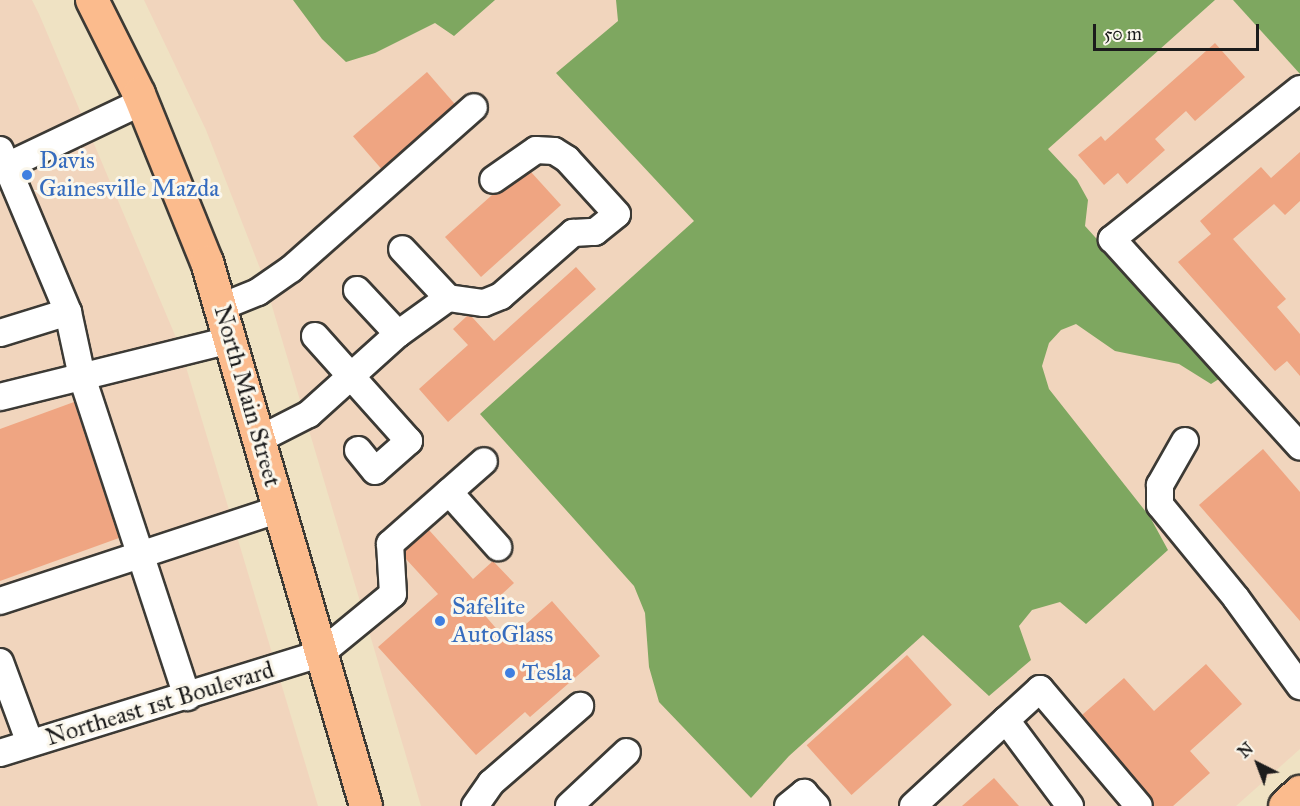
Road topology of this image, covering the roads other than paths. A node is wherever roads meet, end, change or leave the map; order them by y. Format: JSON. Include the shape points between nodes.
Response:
{"nodes":[{"id":1,"x":100,"y":3,"type":"edge"},
{"id":2,"x":1300,"y":89,"type":"edge"},
{"id":3,"x":142,"y":102,"type":"junction"},
{"id":4,"x":474,"y":107,"type":"dead end"},
{"id":5,"x":3,"y":158,"type":"edge"},
{"id":6,"x":493,"y":180,"type":"dead end"},
{"id":7,"x":402,"y":249,"type":"dead end"},
{"id":8,"x":357,"y":290,"type":"dead end"},
{"id":9,"x":448,"y":298,"type":"junction"},
{"id":10,"x":221,"y":307,"type":"junction"},
{"id":11,"x":68,"y":312,"type":"junction"},
{"id":12,"x":0,"y":333,"type":"edge"},
{"id":13,"x":398,"y":334,"type":"junction"},
{"id":14,"x":315,"y":336,"type":"dead end"},
{"id":15,"x":231,"y":340,"type":"junction"},
{"id":16,"x":82,"y":377,"type":"junction"},
{"id":17,"x":351,"y":377,"type":"junction"},
{"id":18,"x":0,"y":397,"type":"edge"},
{"id":19,"x":260,"y":439,"type":"junction"},
{"id":20,"x":1185,"y":441,"type":"dead end"},
{"id":21,"x":1300,"y":446,"type":"edge"},
{"id":22,"x":358,"y":450,"type":"dead end"},
{"id":23,"x":484,"y":461,"type":"dead end"},
{"id":24,"x":449,"y":492,"type":"junction"},
{"id":25,"x":279,"y":509,"type":"junction"},
{"id":26,"x":498,"y":547,"type":"dead end"},
{"id":27,"x":142,"y":555,"type":"junction"},
{"id":28,"x":0,"y":601,"type":"edge"},
{"id":29,"x":320,"y":654,"type":"junction"},
{"id":30,"x":0,"y":662,"type":"edge"},
{"id":31,"x":1300,"y":686,"type":"edge"},
{"id":32,"x":187,"y":697,"type":"junction"},
{"id":33,"x":580,"y":706,"type":"dead end"},
{"id":34,"x":1006,"y":720,"type":"junction"},
{"id":35,"x":30,"y":743,"type":"junction"},
{"id":36,"x":627,"y":752,"type":"dead end"},
{"id":37,"x":0,"y":753,"type":"edge"},
{"id":38,"x":1300,"y":792,"type":"edge"},
{"id":39,"x":366,"y":806,"type":"edge"},
{"id":40,"x":475,"y":806,"type":"edge"},
{"id":41,"x":569,"y":806,"type":"edge"},
{"id":42,"x":788,"y":806,"type":"edge"},
{"id":43,"x":816,"y":806,"type":"edge"},
{"id":44,"x":913,"y":806,"type":"edge"},
{"id":45,"x":1070,"y":806,"type":"edge"},
{"id":46,"x":1139,"y":806,"type":"edge"},
{"id":47,"x":1285,"y":806,"type":"edge"}],
"edges":[{"from":1,"to":3,"type":"main road","name":"North Main Street"},
{"from":2,"to":21,"type":"street","via":[[1112,239]]},
{"from":3,"to":5,"type":"street"},
{"from":3,"to":10,"type":"main road","name":"North Main Street","via":[[207,262]]},
{"from":4,"to":10,"type":"street","via":[[291,269],[258,291]]},
{"from":5,"to":11,"type":"street"},
{"from":6,"to":9,"type":"street","via":[[536,150],[554,152],[567,159],[617,214],[595,232],[573,233],[501,296],[484,303]]},
{"from":7,"to":9,"type":"street"},
{"from":8,"to":13,"type":"street"},
{"from":9,"to":13,"type":"street"},
{"from":10,"to":15,"type":"main road","name":"North Main Street"},
{"from":11,"to":12,"type":"street"},
{"from":11,"to":16,"type":"street"},
{"from":13,"to":17,"type":"street"},
{"from":14,"to":17,"type":"street"},
{"from":15,"to":16,"type":"street"},
{"from":15,"to":19,"type":"main road","name":"North Main Street"},
{"from":16,"to":18,"type":"street"},
{"from":16,"to":27,"type":"street"},
{"from":17,"to":19,"type":"street","via":[[309,414]]},
{"from":17,"to":22,"type":"street","via":[[409,441],[375,471]]},
{"from":19,"to":25,"type":"main road","name":"North Main Street"},
{"from":20,"to":31,"type":"street","via":[[1160,485],[1160,505],[1236,598]]},
{"from":23,"to":24,"type":"street"},
{"from":24,"to":26,"type":"street"},
{"from":24,"to":29,"type":"street","via":[[390,544],[393,594]]},
{"from":25,"to":27,"type":"street"},
{"from":25,"to":29,"type":"main road","name":"North Main Street"},
{"from":27,"to":28,"type":"street"},
{"from":27,"to":32,"type":"street"},
{"from":29,"to":32,"type":"street","name":"Northeast 1st Boulevard"},
{"from":29,"to":39,"type":"main road","name":"North Main Street"},
{"from":30,"to":35,"type":"street"},
{"from":32,"to":35,"type":"street","name":"Northeast 1st Boulevard"},
{"from":33,"to":40,"type":"street","via":[[481,792]]},
{"from":34,"to":44,"type":"street"},
{"from":34,"to":45,"type":"street"},
{"from":34,"to":46,"type":"street","via":[[1040,689]]},
{"from":35,"to":37,"type":"street","name":"Northeast 1st Boulevard"},
{"from":36,"to":41,"type":"street"},
{"from":38,"to":47,"type":"main road"},
{"from":42,"to":43,"type":"street","via":[[804,793]]}]}
